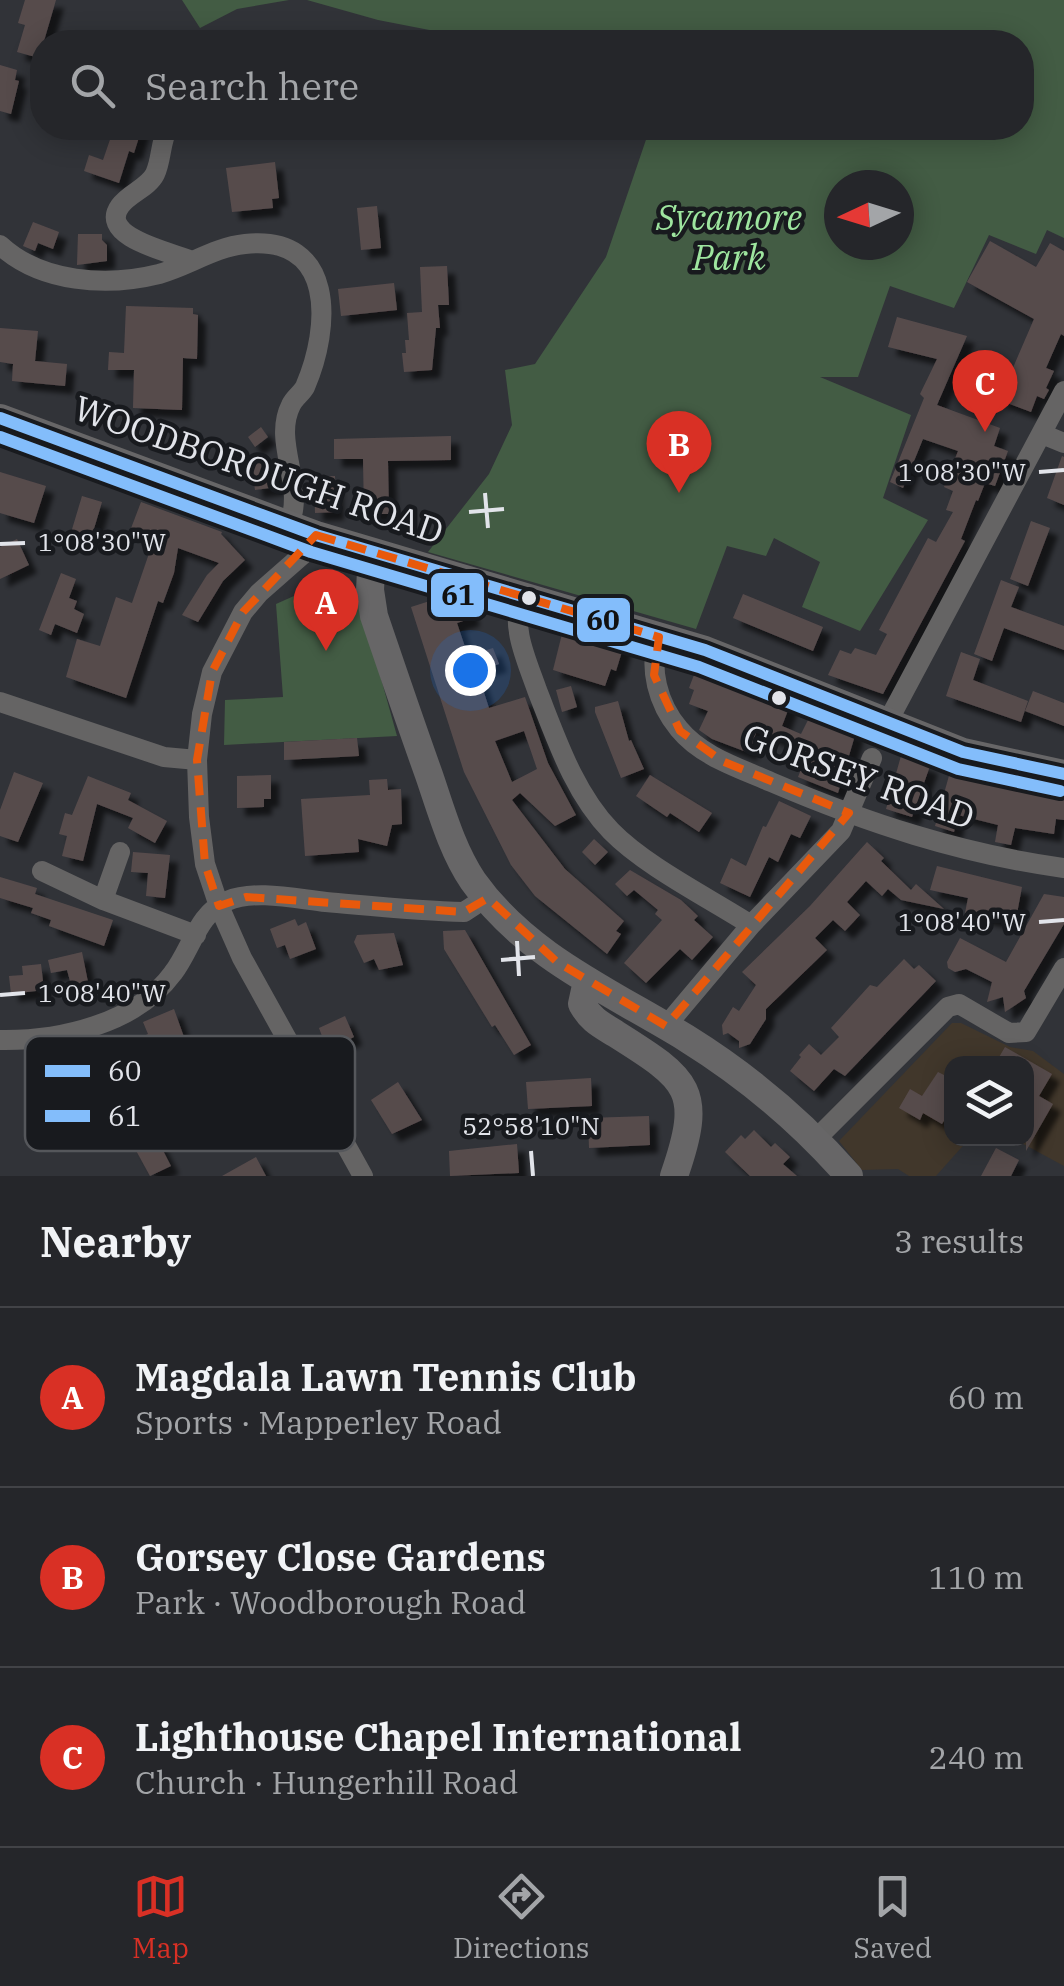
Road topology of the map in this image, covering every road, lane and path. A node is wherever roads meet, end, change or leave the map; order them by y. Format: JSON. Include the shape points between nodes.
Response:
{"nodes":[{"id":1,"x":161,"y":140,"type":"edge"},
{"id":2,"x":0,"y":245,"type":"edge"},
{"id":3,"x":192,"y":261,"type":"junction"},
{"id":4,"x":1064,"y":391,"type":"edge"},
{"id":5,"x":0,"y":418,"type":"edge"},
{"id":6,"x":1042,"y":434,"type":"junction"},
{"id":7,"x":1064,"y":444,"type":"edge"},
{"id":8,"x":289,"y":524,"type":"junction"},
{"id":9,"x":316,"y":535,"type":"junction"},
{"id":10,"x":372,"y":553,"type":"junction"},
{"id":11,"x":520,"y":594,"type":"junction"},
{"id":12,"x":659,"y":637,"type":"junction"},
{"id":13,"x":0,"y":702,"type":"edge"},
{"id":14,"x":887,"y":723,"type":"junction"},
{"id":15,"x":872,"y":758,"type":"dead end"},
{"id":16,"x":197,"y":760,"type":"junction"},
{"id":17,"x":1064,"y":774,"type":"edge"},
{"id":18,"x":849,"y":814,"type":"junction"},
{"id":19,"x":120,"y":852,"type":"dead end"},
{"id":20,"x":1064,"y":868,"type":"edge"},
{"id":21,"x":42,"y":870,"type":"dead end"},
{"id":22,"x":487,"y":897,"type":"junction"},
{"id":23,"x":103,"y":900,"type":"junction"},
{"id":24,"x":218,"y":906,"type":"junction"},
{"id":25,"x":751,"y":924,"type":"junction"},
{"id":26,"x":196,"y":935,"type":"junction"},
{"id":27,"x":1064,"y":968,"type":"edge"},
{"id":28,"x":587,"y":981,"type":"junction"},
{"id":29,"x":666,"y":1026,"type":"junction"},
{"id":30,"x":56,"y":1036,"type":"edge"},
{"id":31,"x":285,"y":1036,"type":"edge"},
{"id":32,"x":25,"y":1039,"type":"edge"},
{"id":33,"x":0,"y":1040,"type":"edge"},
{"id":34,"x":816,"y":1138,"type":"junction"},
{"id":35,"x":349,"y":1151,"type":"edge"},
{"id":36,"x":363,"y":1176,"type":"edge"},
{"id":37,"x":674,"y":1176,"type":"edge"},
{"id":38,"x":849,"y":1176,"type":"edge"}],
"edges":[{"from":1,"to":3,"type":"street","via":[[155,174],[116,216],[130,240]]},
{"from":2,"to":3,"type":"street","via":[[30,266],[86,279],[125,280]]},
{"from":3,"to":8,"type":"street","via":[[242,244],[273,243],[300,256],[316,276],[322,316],[314,362],[284,429],[294,488]]},
{"from":4,"to":6,"type":"street"},
{"from":5,"to":8,"type":"main road","name":"WOODBOROUGH ROAD"},
{"from":6,"to":7,"type":"street"},
{"from":6,"to":14,"type":"street"},
{"from":8,"to":9,"type":"main road","name":"WOODBOROUGH ROAD"},
{"from":9,"to":10,"type":"main road","name":"WOODBOROUGH ROAD"},
{"from":9,"to":16,"type":"street","via":[[259,593],[228,638],[212,672]]},
{"from":10,"to":11,"type":"main road","name":"WOODBOROUGH ROAD"},
{"from":10,"to":22,"type":"main road","via":[[374,616],[446,826]]},
{"from":11,"to":12,"type":"main road","name":"WOODBOROUGH ROAD"},
{"from":11,"to":25,"type":"street","via":[[514,618],[528,667],[565,760],[598,816],[622,842]]},
{"from":12,"to":14,"type":"main road","name":"WOODBOROUGH ROAD"},
{"from":12,"to":18,"type":"street","name":"GORSEY ROAD","via":[[654,675],[680,731],[722,761]]},
{"from":13,"to":16,"type":"street","via":[[164,758]]},
{"from":14,"to":17,"type":"main road","name":"WOODBOROUGH ROAD","via":[[963,752]]},
{"from":15,"to":18,"type":"street"},
{"from":16,"to":24,"type":"street","via":[[205,864]]},
{"from":18,"to":20,"type":"street","name":"GORSEY ROAD","via":[[962,850]]},
{"from":18,"to":25,"type":"street","via":[[818,858]]},
{"from":19,"to":23,"type":"street"},
{"from":21,"to":23,"type":"street"},
{"from":22,"to":24,"type":"street","via":[[464,912],[246,896]]},
{"from":22,"to":28,"type":"main road"},
{"from":23,"to":26,"type":"street"},
{"from":24,"to":26,"type":"street"},
{"from":24,"to":31,"type":"street"},
{"from":25,"to":29,"type":"street"},
{"from":26,"to":30,"type":"street","via":[[171,977],[135,1007]]},
{"from":27,"to":34,"type":"street","via":[[1026,1032],[1010,1033],[952,1004]]},
{"from":28,"to":29,"type":"main road"},
{"from":28,"to":37,"type":"main road","via":[[582,1004],[591,1020],[675,1076],[686,1091],[691,1110]]},
{"from":29,"to":34,"type":"main road"},
{"from":32,"to":33,"type":"street"},
{"from":34,"to":38,"type":"main road"},
{"from":35,"to":36,"type":"street"}]}
